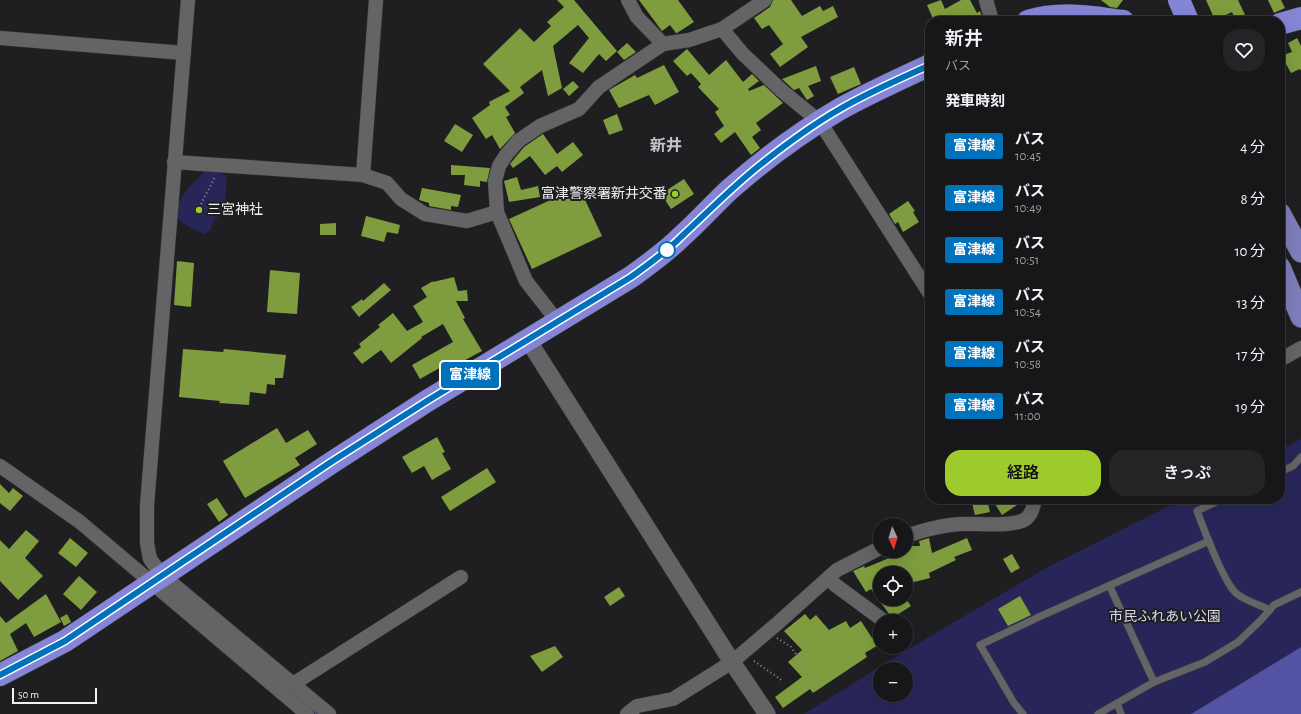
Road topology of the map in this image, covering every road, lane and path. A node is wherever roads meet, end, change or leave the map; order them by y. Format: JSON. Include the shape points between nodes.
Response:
{"nodes":[{"id":1,"x":188,"y":0,"type":"edge"},
{"id":2,"x":376,"y":0,"type":"edge"},
{"id":3,"x":628,"y":0,"type":"edge"},
{"id":4,"x":765,"y":0,"type":"edge"},
{"id":5,"x":986,"y":0,"type":"edge"},
{"id":6,"x":1179,"y":0,"type":"edge"},
{"id":7,"x":991,"y":16,"type":"edge"},
{"id":8,"x":1058,"y":16,"type":"edge"},
{"id":9,"x":1081,"y":16,"type":"edge"},
{"id":10,"x":1186,"y":16,"type":"edge"},
{"id":11,"x":1301,"y":18,"type":"edge"},
{"id":12,"x":1285,"y":23,"type":"edge"},
{"id":13,"x":722,"y":29,"type":"junction"},
{"id":14,"x":0,"y":38,"type":"edge"},
{"id":15,"x":663,"y":44,"type":"junction"},
{"id":16,"x":184,"y":53,"type":"junction"},
{"id":17,"x":925,"y":67,"type":"edge"},
{"id":18,"x":820,"y":122,"type":"junction"},
{"id":19,"x":174,"y":162,"type":"junction"},
{"id":20,"x":221,"y":165,"type":"junction"},
{"id":21,"x":363,"y":175,"type":"junction"},
{"id":22,"x":201,"y":204,"type":"dead end"},
{"id":23,"x":497,"y":212,"type":"junction"},
{"id":24,"x":1285,"y":222,"type":"edge"},
{"id":25,"x":1301,"y":252,"type":"edge"},
{"id":26,"x":1285,"y":279,"type":"edge"},
{"id":27,"x":925,"y":286,"type":"edge"},
{"id":28,"x":1301,"y":317,"type":"edge"},
{"id":29,"x":558,"y":322,"type":"junction"},
{"id":30,"x":528,"y":340,"type":"junction"},
{"id":31,"x":1301,"y":348,"type":"edge"},
{"id":32,"x":1285,"y":357,"type":"edge"},
{"id":33,"x":1301,"y":457,"type":"edge"},
{"id":34,"x":0,"y":466,"type":"edge"},
{"id":35,"x":1285,"y":470,"type":"edge"},
{"id":36,"x":1034,"y":504,"type":"edge"},
{"id":37,"x":1211,"y":504,"type":"edge"},
{"id":38,"x":913,"y":534,"type":"edge"},
{"id":39,"x":1209,"y":541,"type":"junction"},
{"id":40,"x":873,"y":552,"type":"edge"},
{"id":41,"x":461,"y":577,"type":"dead end"},
{"id":42,"x":829,"y":577,"type":"junction"},
{"id":43,"x":157,"y":579,"type":"junction"},
{"id":44,"x":1110,"y":587,"type":"junction"},
{"id":45,"x":1301,"y":592,"type":"edge"},
{"id":46,"x":1270,"y":610,"type":"junction"},
{"id":47,"x":875,"y":614,"type":"edge"},
{"id":48,"x":767,"y":634,"type":"junction"},
{"id":49,"x":738,"y":657,"type":"junction"},
{"id":50,"x":806,"y":668,"type":"dead end"},
{"id":51,"x":0,"y":674,"type":"edge"},
{"id":52,"x":784,"y":681,"type":"dead end"},
{"id":53,"x":1154,"y":682,"type":"junction"},
{"id":54,"x":293,"y":684,"type":"junction"},
{"id":55,"x":1117,"y":703,"type":"junction"},
{"id":56,"x":307,"y":714,"type":"edge"},
{"id":57,"x":329,"y":714,"type":"edge"},
{"id":58,"x":627,"y":714,"type":"edge"},
{"id":59,"x":767,"y":714,"type":"edge"},
{"id":60,"x":1023,"y":714,"type":"edge"},
{"id":61,"x":1098,"y":714,"type":"edge"},
{"id":62,"x":1121,"y":714,"type":"edge"}],
"edges":[{"from":1,"to":16,"type":"street"},
{"from":2,"to":21,"type":"street"},
{"from":3,"to":15,"type":"street","via":[[637,17]]},
{"from":4,"to":13,"type":"street"},
{"from":5,"to":7,"type":"street"},
{"from":6,"to":10,"type":"highway"},
{"from":8,"to":9,"type":"highway"},
{"from":11,"to":12,"type":"highway"},
{"from":13,"to":15,"type":"street","via":[[689,40]]},
{"from":13,"to":18,"type":"street","via":[[743,54]]},
{"from":14,"to":16,"type":"street"},
{"from":15,"to":23,"type":"street","via":[[599,87],[579,109],[540,126],[518,141],[499,166],[495,181]]},
{"from":16,"to":19,"type":"street"},
{"from":17,"to":18,"type":"highway","via":[[882,87]]},
{"from":18,"to":27,"type":"street"},
{"from":18,"to":29,"type":"highway","via":[[734,186],[656,259]]},
{"from":19,"to":20,"type":"street"},
{"from":19,"to":43,"type":"street","via":[[147,505],[146,544]]},
{"from":20,"to":21,"type":"street"},
{"from":20,"to":22,"type":"path"},
{"from":21,"to":23,"type":"street","via":[[387,183],[401,199],[424,214],[467,221]]},
{"from":23,"to":29,"type":"street","via":[[526,281]]},
{"from":24,"to":25,"type":"main road"},
{"from":26,"to":28,"type":"main road"},
{"from":29,"to":30,"type":"highway"},
{"from":30,"to":43,"type":"highway","via":[[331,462]]},
{"from":30,"to":49,"type":"street"},
{"from":31,"to":32,"type":"street"},
{"from":33,"to":35,"type":"lane","via":[[1293,466]]},
{"from":34,"to":43,"type":"street"},
{"from":36,"to":38,"type":"street","via":[[1026,519],[1012,524],[953,525]]},
{"from":37,"to":39,"type":"lane","via":[[1196,511]]},
{"from":39,"to":44,"type":"lane"},
{"from":39,"to":46,"type":"lane","via":[[1230,587],[1237,594]]},
{"from":40,"to":42,"type":"street","via":[[837,570]]},
{"from":41,"to":54,"type":"street"},
{"from":42,"to":47,"type":"street","via":[[834,584]]},
{"from":42,"to":48,"type":"street"},
{"from":43,"to":51,"type":"highway","via":[[65,641]]},
{"from":43,"to":54,"type":"street"},
{"from":43,"to":56,"type":"street"},
{"from":44,"to":53,"type":"lane"},
{"from":44,"to":60,"type":"lane","via":[[1041,616],[980,646]]},
{"from":45,"to":46,"type":"lane","via":[[1274,605]]},
{"from":46,"to":53,"type":"lane","via":[[1238,642],[1205,662]]},
{"from":48,"to":49,"type":"street"},
{"from":48,"to":50,"type":"path","via":[[791,647]]},
{"from":49,"to":52,"type":"path","via":[[766,668]]},
{"from":49,"to":58,"type":"street","via":[[673,699],[637,706]]},
{"from":49,"to":59,"type":"street"},
{"from":53,"to":55,"type":"lane"},
{"from":54,"to":57,"type":"street"},
{"from":55,"to":61,"type":"lane"},
{"from":55,"to":62,"type":"lane"}]}
